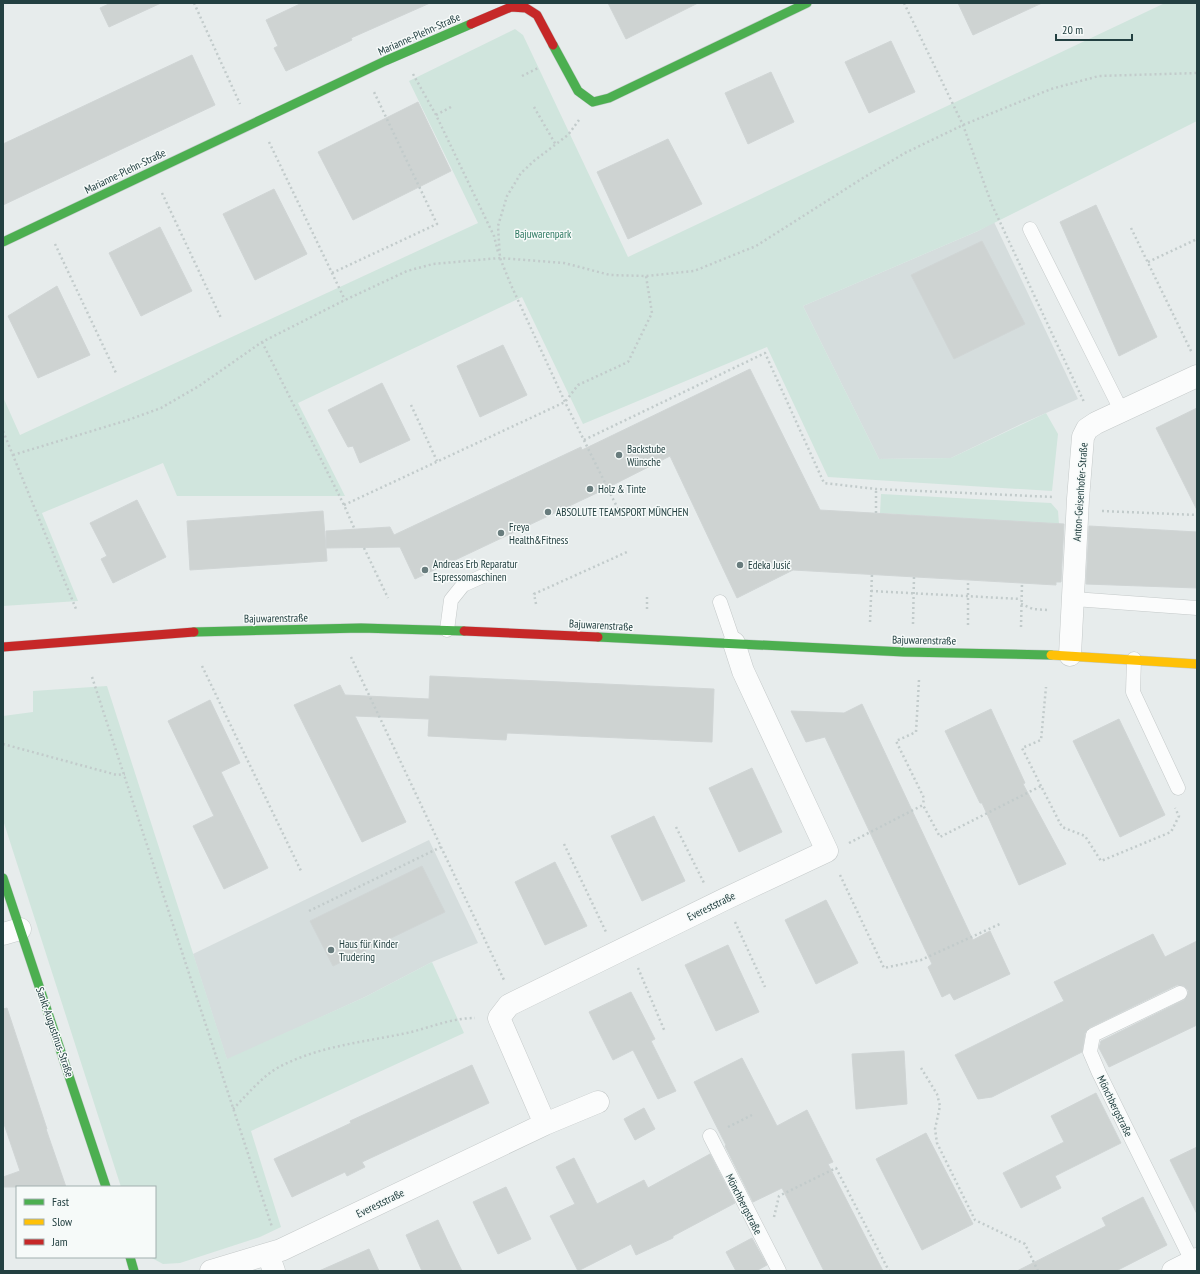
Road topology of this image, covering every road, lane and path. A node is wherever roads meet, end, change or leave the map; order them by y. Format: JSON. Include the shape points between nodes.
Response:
{"nodes":[{"id":1,"x":194,"y":3,"type":"edge"},
{"id":2,"x":807,"y":3,"type":"edge"},
{"id":3,"x":904,"y":3,"type":"edge"},
{"id":4,"x":402,"y":53,"type":"junction"},
{"id":5,"x":364,"y":71,"type":"junction"},
{"id":6,"x":1197,"y":72,"type":"edge"},
{"id":7,"x":593,"y":102,"type":"junction"},
{"id":8,"x":451,"y":107,"type":"dead end"},
{"id":9,"x":534,"y":107,"type":"dead end"},
{"id":10,"x":436,"y":115,"type":"junction"},
{"id":11,"x":258,"y":120,"type":"junction"},
{"id":12,"x":249,"y":124,"type":"junction"},
{"id":13,"x":963,"y":125,"type":"junction"},
{"id":14,"x":556,"y":144,"type":"junction"},
{"id":15,"x":152,"y":171,"type":"junction"},
{"id":16,"x":45,"y":222,"type":"junction"},
{"id":17,"x":1131,"y":228,"type":"dead end"},
{"id":18,"x":1030,"y":229,"type":"dead end"},
{"id":19,"x":1197,"y":239,"type":"edge"},
{"id":20,"x":3,"y":242,"type":"edge"},
{"id":21,"x":500,"y":258,"type":"junction"},
{"id":22,"x":1148,"y":262,"type":"junction"},
{"id":23,"x":332,"y":273,"type":"junction"},
{"id":24,"x":646,"y":276,"type":"junction"},
{"id":25,"x":345,"y":300,"type":"junction"},
{"id":26,"x":221,"y":318,"type":"dead end"},
{"id":27,"x":262,"y":342,"type":"junction"},
{"id":28,"x":1195,"y":366,"type":"edge"},
{"id":29,"x":116,"y":374,"type":"dead end"},
{"id":30,"x":565,"y":402,"type":"junction"},
{"id":31,"x":1084,"y":403,"type":"dead end"},
{"id":32,"x":411,"y":405,"type":"dead end"},
{"id":33,"x":1120,"y":410,"type":"junction"},
{"id":34,"x":3,"y":431,"type":"edge"},
{"id":35,"x":584,"y":440,"type":"junction"},
{"id":36,"x":13,"y":455,"type":"junction"},
{"id":37,"x":437,"y":461,"type":"junction"},
{"id":38,"x":876,"y":489,"type":"junction"},
{"id":39,"x":344,"y":505,"type":"junction"},
{"id":40,"x":1078,"y":505,"type":"junction"},
{"id":41,"x":876,"y":513,"type":"dead end"},
{"id":42,"x":620,"y":514,"type":"dead end"},
{"id":43,"x":1197,"y":516,"type":"edge"},
{"id":44,"x":355,"y":530,"type":"dead end"},
{"id":45,"x":364,"y":548,"type":"dead end"},
{"id":46,"x":627,"y":552,"type":"dead end"},
{"id":47,"x":872,"y":574,"type":"dead end"},
{"id":48,"x":483,"y":576,"type":"dead end"},
{"id":49,"x":914,"y":577,"type":"dead end"},
{"id":50,"x":968,"y":580,"type":"dead end"},
{"id":51,"x":1022,"y":583,"type":"dead end"},
{"id":52,"x":871,"y":591,"type":"junction"},
{"id":53,"x":914,"y":593,"type":"junction"},
{"id":54,"x":647,"y":596,"type":"dead end"},
{"id":55,"x":968,"y":596,"type":"junction"},
{"id":56,"x":388,"y":598,"type":"dead end"},
{"id":57,"x":1021,"y":599,"type":"junction"},
{"id":58,"x":1074,"y":599,"type":"junction"},
{"id":59,"x":720,"y":602,"type":"dead end"},
{"id":60,"x":536,"y":604,"type":"dead end"},
{"id":61,"x":647,"y":608,"type":"dead end"},
{"id":62,"x":1197,"y":608,"type":"edge"},
{"id":63,"x":76,"y":609,"type":"dead end"},
{"id":64,"x":870,"y":622,"type":"dead end"},
{"id":65,"x":913,"y":624,"type":"dead end"},
{"id":66,"x":968,"y":625,"type":"dead end"},
{"id":67,"x":1021,"y":627,"type":"dead end"},
{"id":68,"x":447,"y":630,"type":"junction"},
{"id":69,"x":734,"y":644,"type":"junction"},
{"id":70,"x":3,"y":647,"type":"edge"},
{"id":71,"x":1070,"y":655,"type":"junction"},
{"id":72,"x":351,"y":657,"type":"dead end"},
{"id":73,"x":1134,"y":659,"type":"junction"},
{"id":74,"x":1197,"y":664,"type":"edge"},
{"id":75,"x":202,"y":666,"type":"dead end"},
{"id":76,"x":92,"y":677,"type":"dead end"},
{"id":77,"x":919,"y":680,"type":"dead end"},
{"id":78,"x":1046,"y":687,"type":"dead end"},
{"id":79,"x":3,"y":744,"type":"edge"},
{"id":80,"x":124,"y":774,"type":"junction"},
{"id":81,"x":1041,"y":786,"type":"junction"},
{"id":82,"x":1178,"y":788,"type":"dead end"},
{"id":83,"x":1172,"y":802,"type":"dead end"},
{"id":84,"x":923,"y":805,"type":"junction"},
{"id":85,"x":676,"y":827,"type":"dead end"},
{"id":86,"x":852,"y":842,"type":"dead end"},
{"id":87,"x":564,"y":844,"type":"dead end"},
{"id":88,"x":441,"y":847,"type":"junction"},
{"id":89,"x":302,"y":873,"type":"dead end"},
{"id":90,"x":840,"y":875,"type":"dead end"},
{"id":91,"x":3,"y":878,"type":"edge"},
{"id":92,"x":720,"y":902,"type":"junction"},
{"id":93,"x":309,"y":911,"type":"dead end"},
{"id":94,"x":1002,"y":922,"type":"dead end"},
{"id":95,"x":12,"y":932,"type":"edge"},
{"id":96,"x":622,"y":950,"type":"junction"},
{"id":97,"x":505,"y":980,"type":"dead end"},
{"id":98,"x":765,"y":986,"type":"dead end"},
{"id":99,"x":1180,"y":993,"type":"dead end"},
{"id":100,"x":499,"y":1018,"type":"junction"},
{"id":101,"x":665,"y":1032,"type":"dead end"},
{"id":102,"x":921,"y":1068,"type":"dead end"},
{"id":103,"x":598,"y":1102,"type":"dead end"},
{"id":104,"x":233,"y":1109,"type":"junction"},
{"id":105,"x":752,"y":1115,"type":"dead end"},
{"id":106,"x":545,"y":1124,"type":"junction"},
{"id":107,"x":710,"y":1136,"type":"joint"},
{"id":108,"x":106,"y":1186,"type":"edge"},
{"id":109,"x":767,"y":1249,"type":"junction"},
{"id":110,"x":130,"y":1258,"type":"edge"},
{"id":111,"x":274,"y":1258,"type":"edge"},
{"id":112,"x":1195,"y":1260,"type":"edge"},
{"id":113,"x":134,"y":1271,"type":"edge"},
{"id":114,"x":211,"y":1271,"type":"edge"},
{"id":115,"x":779,"y":1271,"type":"edge"},
{"id":116,"x":889,"y":1271,"type":"edge"},
{"id":117,"x":1038,"y":1271,"type":"edge"},
{"id":118,"x":1173,"y":1271,"type":"edge"}],
"edges":[{"from":1,"to":12,"type":"path"},
{"from":2,"to":7,"type":"street","via":[[609,98]]},
{"from":3,"to":13,"type":"path"},
{"from":4,"to":5,"type":"street","name":"Marianne-Plehn-Straße"},
{"from":4,"to":7,"type":"street","name":"Marianne-Plehn-Straße","via":[[511,7],[526,8],[537,15],[578,91]]},
{"from":4,"to":10,"type":"path"},
{"from":5,"to":11,"type":"street","name":"Marianne-Plehn-Straße"},
{"from":5,"to":23,"type":"path","via":[[437,224]]},
{"from":6,"to":13,"type":"path","via":[[1099,76],[1051,89]]},
{"from":7,"to":14,"type":"path","via":[[568,135]]},
{"from":8,"to":10,"type":"path"},
{"from":9,"to":14,"type":"path"},
{"from":10,"to":21,"type":"path","via":[[494,236]]},
{"from":11,"to":12,"type":"street","name":"Marianne-Plehn-Straße"},
{"from":11,"to":23,"type":"path"},
{"from":12,"to":15,"type":"street","name":"Marianne-Plehn-Straße"},
{"from":13,"to":24,"type":"path","via":[[899,156],[756,246],[694,271]]},
{"from":13,"to":31,"type":"path","via":[[992,206]]},
{"from":14,"to":21,"type":"path","via":[[521,173],[507,196],[498,226]]},
{"from":15,"to":16,"type":"street","name":"Marianne-Plehn-Straße"},
{"from":15,"to":26,"type":"path"},
{"from":16,"to":20,"type":"street","name":"Marianne-Plehn-Straße"},
{"from":16,"to":29,"type":"path"},
{"from":17,"to":22,"type":"path"},
{"from":18,"to":33,"type":"lane"},
{"from":19,"to":22,"type":"path"},
{"from":21,"to":24,"type":"path","via":[[564,262],[610,275]]},
{"from":21,"to":25,"type":"path","via":[[433,264],[407,271]]},
{"from":21,"to":30,"type":"path"},
{"from":22,"to":28,"type":"path"},
{"from":23,"to":25,"type":"path"},
{"from":24,"to":30,"type":"path","via":[[652,313],[628,362],[578,385]]},
{"from":25,"to":27,"type":"path"},
{"from":27,"to":36,"type":"path","via":[[199,386],[161,408]]},
{"from":27,"to":39,"type":"path"},
{"from":28,"to":33,"type":"street","name":"Anton-Geisenhofer-Straße"},
{"from":30,"to":35,"type":"path"},
{"from":30,"to":37,"type":"path"},
{"from":32,"to":37,"type":"path"},
{"from":33,"to":40,"type":"street","name":"Anton-Geisenhofer-Straße","via":[[1096,422],[1085,432]]},
{"from":34,"to":36,"type":"path"},
{"from":35,"to":38,"type":"path","via":[[764,352],[824,483]]},
{"from":35,"to":42,"type":"path"},
{"from":36,"to":63,"type":"path"},
{"from":37,"to":39,"type":"path"},
{"from":38,"to":40,"type":"path"},
{"from":38,"to":41,"type":"path"},
{"from":39,"to":44,"type":"path"},
{"from":40,"to":43,"type":"path"},
{"from":40,"to":58,"type":"street","name":"Anton-Geisenhofer-Straße"},
{"from":45,"to":56,"type":"path"},
{"from":46,"to":60,"type":"path","via":[[534,594]]},
{"from":47,"to":52,"type":"path"},
{"from":48,"to":68,"type":"lane","via":[[463,585],[451,600]]},
{"from":49,"to":53,"type":"path"},
{"from":50,"to":55,"type":"path"},
{"from":51,"to":57,"type":"path"},
{"from":52,"to":53,"type":"path"},
{"from":52,"to":64,"type":"path"},
{"from":53,"to":55,"type":"path"},
{"from":53,"to":65,"type":"path"},
{"from":54,"to":61,"type":"path"},
{"from":55,"to":57,"type":"path"},
{"from":55,"to":66,"type":"path"},
{"from":57,"to":67,"type":"path"},
{"from":58,"to":62,"type":"lane"},
{"from":58,"to":71,"type":"street","name":"Anton-Geisenhofer-Straße"},
{"from":59,"to":69,"type":"lane"},
{"from":68,"to":69,"type":"street","name":"Bajuwarenstraße"},
{"from":68,"to":70,"type":"street","name":"Bajuwarenstraße","via":[[361,628],[214,631]]},
{"from":69,"to":71,"type":"street","name":"Bajuwarenstraße","via":[[904,652]]},
{"from":69,"to":92,"type":"street","name":"Evereststraße","via":[[743,671],[828,851]]},
{"from":71,"to":73,"type":"street","name":"Bajuwarenstraße"},
{"from":72,"to":88,"type":"path"},
{"from":73,"to":74,"type":"street","name":"Bajuwarenstraße"},
{"from":73,"to":82,"type":"lane","via":[[1133,692]]},
{"from":75,"to":89,"type":"path"},
{"from":76,"to":80,"type":"path"},
{"from":77,"to":84,"type":"path","via":[[916,732],[896,741],[924,798]]},
{"from":78,"to":81,"type":"path","via":[[1042,740],[1022,748]]},
{"from":79,"to":80,"type":"path","via":[[117,775]]},
{"from":80,"to":104,"type":"path"},
{"from":81,"to":83,"type":"path","via":[[1062,827],[1085,836],[1101,861],[1171,832],[1179,816]]},
{"from":81,"to":84,"type":"path","via":[[940,837]]},
{"from":84,"to":86,"type":"path"},
{"from":85,"to":92,"type":"path"},
{"from":87,"to":96,"type":"path"},
{"from":88,"to":93,"type":"path"},
{"from":88,"to":97,"type":"path"},
{"from":90,"to":94,"type":"path","via":[[884,968],[920,960]]},
{"from":91,"to":95,"type":"street","name":"Sankt-Augustinus-Straße"},
{"from":92,"to":96,"type":"street","name":"Evereststraße"},
{"from":92,"to":98,"type":"path"},
{"from":95,"to":108,"type":"street","name":"Sankt-Augustinus-Straße"},
{"from":96,"to":100,"type":"street","name":"Evereststraße","via":[[509,1005]]},
{"from":96,"to":101,"type":"path"},
{"from":99,"to":112,"type":"lane","name":"Mönchbergstraße","via":[[1093,1035],[1090,1052]]},
{"from":100,"to":104,"type":"path","via":[[461,1018],[407,1033],[316,1052],[280,1067],[260,1082]]},
{"from":100,"to":106,"type":"street"},
{"from":102,"to":117,"type":"path","via":[[937,1094],[940,1106],[935,1129],[937,1143],[975,1220],[1025,1244]]},
{"from":103,"to":106,"type":"street","name":"Evereststraße"},
{"from":104,"to":111,"type":"path","via":[[271,1226]]},
{"from":105,"to":107,"type":"path"},
{"from":106,"to":111,"type":"street","name":"Evereststraße"},
{"from":107,"to":109,"type":"lane","name":"Mönchbergstraße"},
{"from":109,"to":115,"type":"lane","name":"Mönchbergstraße"},
{"from":109,"to":116,"type":"path","via":[[779,1196],[836,1168]]},
{"from":110,"to":113,"type":"street"},
{"from":111,"to":114,"type":"street","name":"Evereststraße"},
{"from":112,"to":118,"type":"street","name":"Mönchbergstraße"}]}
